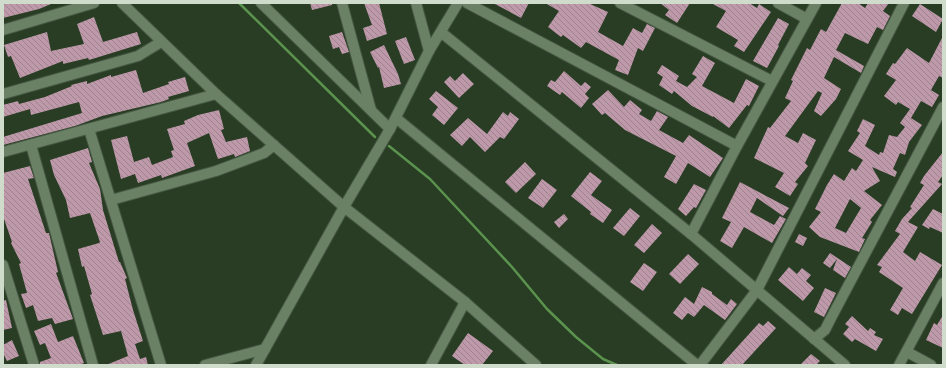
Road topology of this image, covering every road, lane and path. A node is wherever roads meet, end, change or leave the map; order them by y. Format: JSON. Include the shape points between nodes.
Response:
{"nodes":[{"id":1,"x":94,"y":3,"type":"edge"},
{"id":2,"x":122,"y":3,"type":"edge"},
{"id":3,"x":261,"y":3,"type":"edge"},
{"id":4,"x":342,"y":3,"type":"edge"},
{"id":5,"x":416,"y":3,"type":"edge"},
{"id":6,"x":458,"y":3,"type":"edge"},
{"id":7,"x":467,"y":3,"type":"edge"},
{"id":8,"x":620,"y":3,"type":"edge"},
{"id":9,"x":778,"y":3,"type":"edge"},
{"id":10,"x":816,"y":3,"type":"edge"},
{"id":11,"x":904,"y":3,"type":"edge"},
{"id":12,"x":807,"y":19,"type":"junction"},
{"id":13,"x":3,"y":30,"type":"edge"},
{"id":14,"x":442,"y":33,"type":"junction"},
{"id":15,"x":161,"y":42,"type":"junction"},
{"id":16,"x":430,"y":51,"type":"junction"},
{"id":17,"x":772,"y":81,"type":"junction"},
{"id":18,"x":364,"y":85,"type":"junction"},
{"id":19,"x":3,"y":94,"type":"edge"},
{"id":20,"x":216,"y":94,"type":"junction"},
{"id":21,"x":357,"y":97,"type":"junction"},
{"id":22,"x":943,"y":106,"type":"edge"},
{"id":23,"x":371,"y":110,"type":"junction"},
{"id":24,"x":396,"y":118,"type":"junction"},
{"id":25,"x":89,"y":129,"type":"junction"},
{"id":26,"x":390,"y":129,"type":"junction"},
{"id":27,"x":31,"y":145,"type":"junction"},
{"id":28,"x":274,"y":145,"type":"junction"},
{"id":29,"x":737,"y":146,"type":"junction"},
{"id":30,"x":3,"y":152,"type":"edge"},
{"id":31,"x":111,"y":200,"type":"junction"},
{"id":32,"x":344,"y":208,"type":"junction"},
{"id":33,"x":691,"y":234,"type":"junction"},
{"id":34,"x":3,"y":265,"type":"edge"},
{"id":35,"x":943,"y":283,"type":"edge"},
{"id":36,"x":757,"y":290,"type":"junction"},
{"id":37,"x":465,"y":302,"type":"junction"},
{"id":38,"x":814,"y":339,"type":"junction"},
{"id":39,"x":266,"y":349,"type":"junction"},
{"id":40,"x":907,"y":352,"type":"junction"},
{"id":41,"x":34,"y":365,"type":"edge"},
{"id":42,"x":93,"y":365,"type":"edge"},
{"id":43,"x":162,"y":365,"type":"edge"},
{"id":44,"x":205,"y":365,"type":"edge"},
{"id":45,"x":256,"y":365,"type":"edge"},
{"id":46,"x":431,"y":365,"type":"edge"},
{"id":47,"x":535,"y":365,"type":"edge"},
{"id":48,"x":697,"y":365,"type":"edge"},
{"id":49,"x":700,"y":365,"type":"edge"},
{"id":50,"x":845,"y":365,"type":"edge"},
{"id":51,"x":899,"y":365,"type":"edge"},
{"id":52,"x":931,"y":365,"type":"edge"}],
"edges":[{"from":1,"to":13,"type":"street"},
{"from":2,"to":15,"type":"street"},
{"from":3,"to":21,"type":"street"},
{"from":4,"to":18,"type":"street"},
{"from":5,"to":16,"type":"street"},
{"from":6,"to":14,"type":"street"},
{"from":7,"to":29,"type":"street"},
{"from":8,"to":17,"type":"street"},
{"from":9,"to":12,"type":"street"},
{"from":10,"to":12,"type":"street"},
{"from":11,"to":36,"type":"street"},
{"from":12,"to":17,"type":"street"},
{"from":14,"to":16,"type":"street"},
{"from":14,"to":33,"type":"street"},
{"from":15,"to":19,"type":"street","via":[[138,56]]},
{"from":15,"to":20,"type":"street"},
{"from":16,"to":24,"type":"street"},
{"from":17,"to":29,"type":"street"},
{"from":18,"to":21,"type":"street"},
{"from":18,"to":23,"type":"street"},
{"from":20,"to":25,"type":"street"},
{"from":20,"to":28,"type":"street"},
{"from":21,"to":23,"type":"street"},
{"from":22,"to":38,"type":"street","via":[[825,330]]},
{"from":23,"to":26,"type":"street"},
{"from":24,"to":26,"type":"street"},
{"from":24,"to":48,"type":"street"},
{"from":25,"to":27,"type":"street"},
{"from":25,"to":31,"type":"street"},
{"from":26,"to":32,"type":"street"},
{"from":27,"to":30,"type":"street"},
{"from":27,"to":42,"type":"street"},
{"from":28,"to":31,"type":"street","via":[[264,153],[216,171]]},
{"from":28,"to":32,"type":"street"},
{"from":29,"to":33,"type":"street"},
{"from":31,"to":43,"type":"street"},
{"from":32,"to":37,"type":"street"},
{"from":32,"to":39,"type":"street"},
{"from":33,"to":36,"type":"street"},
{"from":34,"to":41,"type":"street"},
{"from":35,"to":40,"type":"street"},
{"from":36,"to":38,"type":"street"},
{"from":36,"to":49,"type":"street"},
{"from":37,"to":46,"type":"street"},
{"from":37,"to":47,"type":"street"},
{"from":38,"to":50,"type":"street"},
{"from":39,"to":44,"type":"street"},
{"from":39,"to":45,"type":"street"},
{"from":40,"to":51,"type":"street"},
{"from":40,"to":52,"type":"street"}]}
